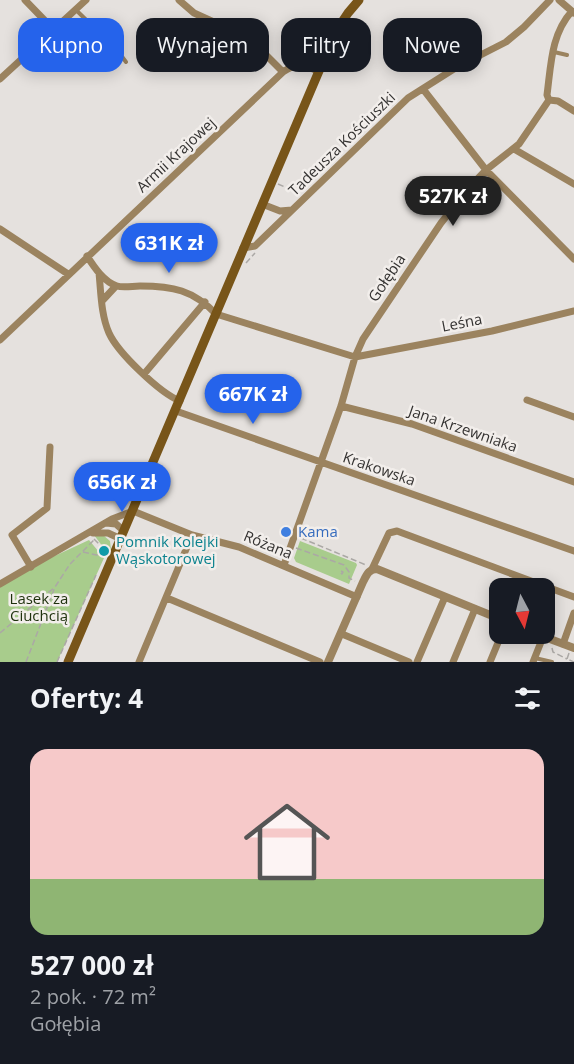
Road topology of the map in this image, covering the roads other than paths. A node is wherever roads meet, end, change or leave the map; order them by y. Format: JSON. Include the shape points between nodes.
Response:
{"nodes":[{"id":1,"x":25,"y":0,"type":"edge"},
{"id":2,"x":86,"y":0,"type":"edge"},
{"id":3,"x":179,"y":0,"type":"edge"},
{"id":4,"x":359,"y":0,"type":"edge"},
{"id":5,"x":550,"y":0,"type":"edge"},
{"id":6,"x":559,"y":0,"type":"edge"},
{"id":7,"x":76,"y":10,"type":"junction"},
{"id":8,"x":573,"y":12,"type":"edge"},
{"id":9,"x":42,"y":18,"type":"edge"},
{"id":10,"x":66,"y":18,"type":"edge"},
{"id":11,"x":345,"y":18,"type":"edge"},
{"id":12,"x":553,"y":52,"type":"junction"},
{"id":13,"x":567,"y":55,"type":"dead end"},
{"id":14,"x":18,"y":62,"type":"edge"},
{"id":15,"x":126,"y":62,"type":"dead end"},
{"id":16,"x":281,"y":70,"type":"edge"},
{"id":17,"x":283,"y":72,"type":"edge"},
{"id":18,"x":319,"y":72,"type":"edge"},
{"id":19,"x":0,"y":79,"type":"edge"},
{"id":20,"x":423,"y":89,"type":"junction"},
{"id":21,"x":549,"y":100,"type":"junction"},
{"id":22,"x":574,"y":111,"type":"edge"},
{"id":23,"x":514,"y":149,"type":"junction"},
{"id":24,"x":486,"y":170,"type":"junction"},
{"id":25,"x":574,"y":184,"type":"edge"},
{"id":26,"x":262,"y":204,"type":"junction"},
{"id":27,"x":292,"y":210,"type":"junction"},
{"id":28,"x":0,"y":229,"type":"edge"},
{"id":29,"x":243,"y":248,"type":"junction"},
{"id":30,"x":87,"y":256,"type":"junction"},
{"id":31,"x":574,"y":259,"type":"edge"},
{"id":32,"x":99,"y":273,"type":"junction"},
{"id":33,"x":68,"y":274,"type":"junction"},
{"id":34,"x":116,"y":286,"type":"junction"},
{"id":35,"x":102,"y":301,"type":"junction"},
{"id":36,"x":205,"y":302,"type":"junction"},
{"id":37,"x":574,"y":311,"type":"edge"},
{"id":38,"x":216,"y":314,"type":"junction"},
{"id":39,"x":0,"y":340,"type":"edge"},
{"id":40,"x":355,"y":357,"type":"junction"},
{"id":41,"x":144,"y":374,"type":"junction"},
{"id":42,"x":527,"y":400,"type":"dead end"},
{"id":43,"x":180,"y":401,"type":"junction"},
{"id":44,"x":341,"y":406,"type":"junction"},
{"id":45,"x":176,"y":411,"type":"junction"},
{"id":46,"x":574,"y":417,"type":"edge"},
{"id":47,"x":50,"y":447,"type":"dead end"},
{"id":48,"x":321,"y":463,"type":"junction"},
{"id":49,"x":574,"y":482,"type":"edge"},
{"id":50,"x":133,"y":511,"type":"junction"},
{"id":51,"x":106,"y":523,"type":"junction"},
{"id":52,"x":90,"y":533,"type":"junction"},
{"id":53,"x":122,"y":535,"type":"junction"},
{"id":54,"x":192,"y":535,"type":"junction"},
{"id":55,"x":574,"y":551,"type":"edge"},
{"id":56,"x":284,"y":565,"type":"junction"},
{"id":57,"x":31,"y":567,"type":"junction"},
{"id":58,"x":369,"y":567,"type":"junction"},
{"id":59,"x":514,"y":578,"type":"edge"},
{"id":60,"x":0,"y":584,"type":"edge"},
{"id":61,"x":555,"y":593,"type":"edge"},
{"id":62,"x":357,"y":597,"type":"junction"},
{"id":63,"x":445,"y":597,"type":"junction"},
{"id":64,"x":574,"y":597,"type":"edge"},
{"id":65,"x":167,"y":598,"type":"junction"},
{"id":66,"x":475,"y":609,"type":"junction"},
{"id":67,"x":574,"y":614,"type":"edge"},
{"id":68,"x":489,"y":615,"type":"edge"},
{"id":69,"x":342,"y":634,"type":"junction"},
{"id":70,"x":555,"y":641,"type":"edge"},
{"id":71,"x":497,"y":644,"type":"edge"},
{"id":72,"x":540,"y":644,"type":"edge"},
{"id":73,"x":563,"y":644,"type":"junction"},
{"id":74,"x":572,"y":650,"type":"edge"},
{"id":75,"x":534,"y":660,"type":"edge"},
{"id":76,"x":141,"y":661,"type":"edge"},
{"id":77,"x":68,"y":662,"type":"edge"},
{"id":78,"x":320,"y":662,"type":"edge"},
{"id":79,"x":328,"y":662,"type":"edge"},
{"id":80,"x":409,"y":662,"type":"edge"},
{"id":81,"x":417,"y":662,"type":"edge"},
{"id":82,"x":453,"y":662,"type":"edge"},
{"id":83,"x":490,"y":662,"type":"edge"},
{"id":84,"x":552,"y":662,"type":"edge"}],
"edges":[{"from":1,"to":9,"type":"street"},
{"from":2,"to":7,"type":"street"},
{"from":3,"to":16,"type":"street","via":[[194,14],[249,38]]},
{"from":4,"to":11,"type":"main road"},
{"from":5,"to":20,"type":"street","name":"Tadeusza Kościuszki","via":[[506,42]]},
{"from":6,"to":8,"type":"street"},
{"from":7,"to":10,"type":"street"},
{"from":7,"to":15,"type":"lane"},
{"from":8,"to":12,"type":"street","via":[[555,38]]},
{"from":12,"to":13,"type":"lane"},
{"from":12,"to":21,"type":"street"},
{"from":14,"to":19,"type":"street"},
{"from":17,"to":30,"type":"street","name":"Armii Krajowej"},
{"from":18,"to":26,"type":"main road"},
{"from":20,"to":24,"type":"street"},
{"from":20,"to":27,"type":"street","name":"Tadeusza Kościuszki","via":[[408,98]]},
{"from":21,"to":22,"type":"street"},
{"from":21,"to":23,"type":"street","name":"Gołębia"},
{"from":23,"to":24,"type":"street","name":"Gołębia"},
{"from":23,"to":25,"type":"street"},
{"from":24,"to":31,"type":"street"},
{"from":24,"to":40,"type":"street","name":"Gołębia","via":[[435,232]]},
{"from":26,"to":27,"type":"street","via":[[280,211]]},
{"from":26,"to":29,"type":"main road"},
{"from":27,"to":29,"type":"street","name":"Tadeusza Kościuszki","via":[[255,246]]},
{"from":28,"to":33,"type":"street"},
{"from":29,"to":38,"type":"main road"},
{"from":30,"to":32,"type":"street"},
{"from":30,"to":33,"type":"street","name":"Armii Krajowej"},
{"from":32,"to":34,"type":"street"},
{"from":32,"to":35,"type":"street"},
{"from":33,"to":39,"type":"street","name":"Armii Krajowej"},
{"from":34,"to":35,"type":"street"},
{"from":34,"to":36,"type":"street","via":[[167,286]]},
{"from":35,"to":41,"type":"street","via":[[109,334]]},
{"from":36,"to":38,"type":"street"},
{"from":36,"to":41,"type":"street"},
{"from":37,"to":40,"type":"street","name":"Leśna"},
{"from":38,"to":40,"type":"street"},
{"from":38,"to":43,"type":"main road"},
{"from":40,"to":44,"type":"street","name":"Gołębia"},
{"from":41,"to":43,"type":"street","via":[[169,397]]},
{"from":42,"to":46,"type":"street"},
{"from":43,"to":45,"type":"main road"},
{"from":44,"to":48,"type":"street"},
{"from":44,"to":49,"type":"street","name":"Jana Krzewniaka","via":[[412,424]]},
{"from":45,"to":48,"type":"street","name":"Krakowska"},
{"from":45,"to":50,"type":"main road"},
{"from":47,"to":57,"type":"street","via":[[48,508],[12,535]]},
{"from":48,"to":55,"type":"street","name":"Krakowska"},
{"from":48,"to":56,"type":"street"},
{"from":50,"to":51,"type":"street"},
{"from":50,"to":53,"type":"main road"},
{"from":50,"to":54,"type":"street","name":"Różana"},
{"from":51,"to":52,"type":"street"},
{"from":51,"to":53,"type":"street","via":[[116,524]]},
{"from":52,"to":53,"type":"street"},
{"from":52,"to":57,"type":"street"},
{"from":53,"to":77,"type":"main road"},
{"from":54,"to":56,"type":"street","name":"Różana","via":[[239,547]]},
{"from":54,"to":65,"type":"street"},
{"from":56,"to":62,"type":"street","name":"Różana"},
{"from":57,"to":60,"type":"street"},
{"from":58,"to":59,"type":"street","via":[[388,533],[397,531]]},
{"from":58,"to":62,"type":"street"},
{"from":58,"to":63,"type":"street"},
{"from":61,"to":64,"type":"street"},
{"from":62,"to":69,"type":"street"},
{"from":63,"to":66,"type":"street"},
{"from":63,"to":81,"type":"street"},
{"from":65,"to":76,"type":"street"},
{"from":65,"to":78,"type":"street"},
{"from":66,"to":68,"type":"street"},
{"from":66,"to":82,"type":"street"},
{"from":67,"to":73,"type":"street"},
{"from":69,"to":79,"type":"street"},
{"from":69,"to":80,"type":"street"},
{"from":70,"to":73,"type":"street"},
{"from":71,"to":83,"type":"street"},
{"from":72,"to":75,"type":"street"},
{"from":73,"to":74,"type":"street"},
{"from":75,"to":84,"type":"lane"}]}
